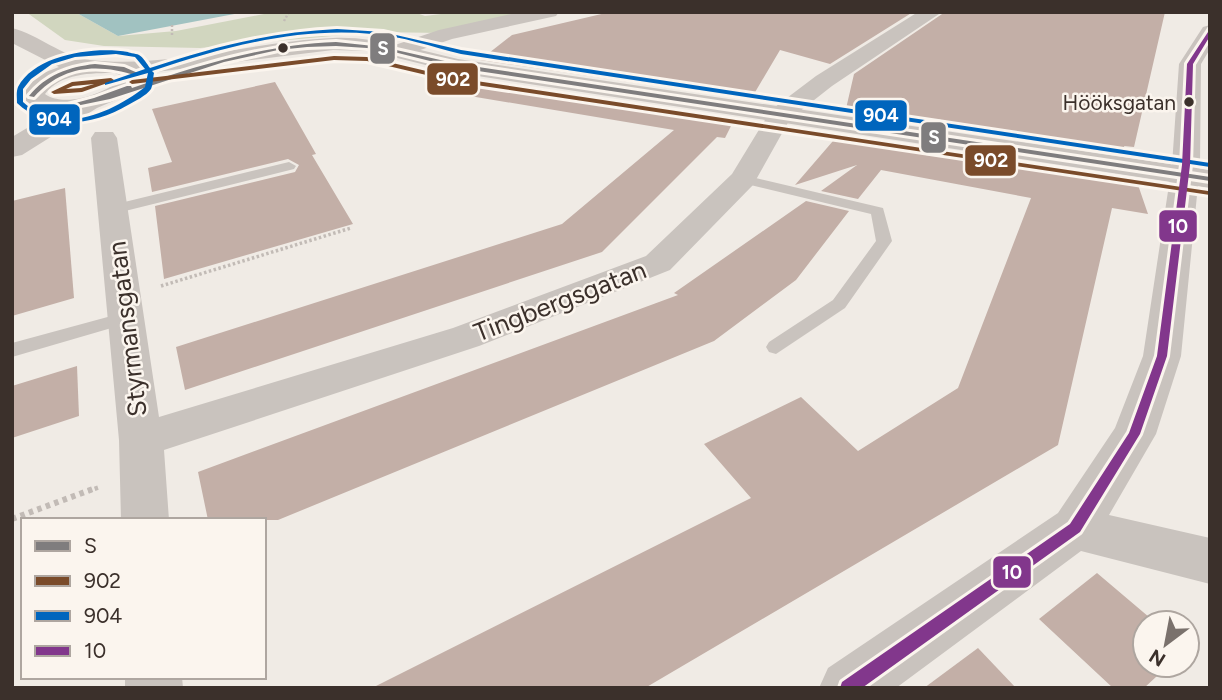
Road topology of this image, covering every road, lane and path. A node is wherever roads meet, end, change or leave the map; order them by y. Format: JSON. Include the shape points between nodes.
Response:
{"nodes":[{"id":1,"x":289,"y":12,"type":"edge"},
{"id":2,"x":549,"y":12,"type":"edge"},
{"id":3,"x":932,"y":12,"type":"edge"},
{"id":4,"x":283,"y":22,"type":"dead end"},
{"id":5,"x":172,"y":25,"type":"dead end"},
{"id":6,"x":1210,"y":31,"type":"edge"},
{"id":7,"x":12,"y":34,"type":"edge"},
{"id":8,"x":172,"y":38,"type":"dead end"},
{"id":9,"x":400,"y":51,"type":"junction"},
{"id":10,"x":249,"y":53,"type":"junction"},
{"id":11,"x":13,"y":60,"type":"edge"},
{"id":12,"x":92,"y":67,"type":"junction"},
{"id":13,"x":131,"y":68,"type":"junction"},
{"id":14,"x":40,"y":92,"type":"junction"},
{"id":15,"x":104,"y":99,"type":"junction"},
{"id":16,"x":780,"y":115,"type":"junction"},
{"id":17,"x":12,"y":130,"type":"edge"},
{"id":18,"x":104,"y":138,"type":"dead end"},
{"id":19,"x":12,"y":149,"type":"edge"},
{"id":20,"x":289,"y":166,"type":"dead end"},
{"id":21,"x":1197,"y":177,"type":"edge"},
{"id":22,"x":743,"y":179,"type":"junction"},
{"id":23,"x":113,"y":209,"type":"junction"},
{"id":24,"x":351,"y":228,"type":"dead end"},
{"id":25,"x":125,"y":308,"type":"junction"},
{"id":26,"x":776,"y":347,"type":"dead end"},
{"id":27,"x":12,"y":350,"type":"edge"},
{"id":28,"x":142,"y":456,"type":"junction"},
{"id":29,"x":145,"y":518,"type":"edge"},
{"id":30,"x":12,"y":519,"type":"edge"},
{"id":31,"x":1075,"y":528,"type":"junction"},
{"id":32,"x":1210,"y":561,"type":"edge"},
{"id":33,"x":848,"y":688,"type":"edge"}],
"edges":[{"from":1,"to":4,"type":"path"},
{"from":2,"to":9,"type":"street","via":[[446,34]]},
{"from":3,"to":16,"type":"street","name":"Tingbergsgatan"},
{"from":5,"to":8,"type":"path"},
{"from":6,"to":21,"type":"street","via":[[1190,64]]},
{"from":7,"to":12,"type":"street","via":[[59,60]]},
{"from":9,"to":10,"type":"street","via":[[333,44]]},
{"from":9,"to":16,"type":"street","via":[[458,66]]},
{"from":10,"to":13,"type":"street"},
{"from":10,"to":15,"type":"street"},
{"from":11,"to":14,"type":"street"},
{"from":12,"to":13,"type":"street"},
{"from":12,"to":14,"type":"street"},
{"from":13,"to":15,"type":"street","via":[[137,74],[132,85]]},
{"from":14,"to":15,"type":"street","via":[[67,106]]},
{"from":14,"to":17,"type":"street"},
{"from":15,"to":19,"type":"street","via":[[46,126]]},
{"from":16,"to":21,"type":"street"},
{"from":16,"to":22,"type":"street","name":"Tingbergsgatan"},
{"from":18,"to":23,"type":"street","name":"Styrmansgatan"},
{"from":20,"to":23,"type":"lane"},
{"from":21,"to":31,"type":"street","via":[[1162,356],[1133,433]]},
{"from":22,"to":26,"type":"lane","via":[[878,211],[884,241],[839,304]]},
{"from":22,"to":28,"type":"street","name":"Tingbergsgatan","via":[[657,263]]},
{"from":23,"to":25,"type":"street","name":"Styrmansgatan"},
{"from":24,"to":25,"type":"path"},
{"from":25,"to":27,"type":"lane"},
{"from":25,"to":28,"type":"street","name":"Styrmansgatan"},
{"from":28,"to":29,"type":"street","name":"Styrmansgatan"},
{"from":28,"to":30,"type":"path"},
{"from":31,"to":32,"type":"street"},
{"from":31,"to":33,"type":"street"}]}
